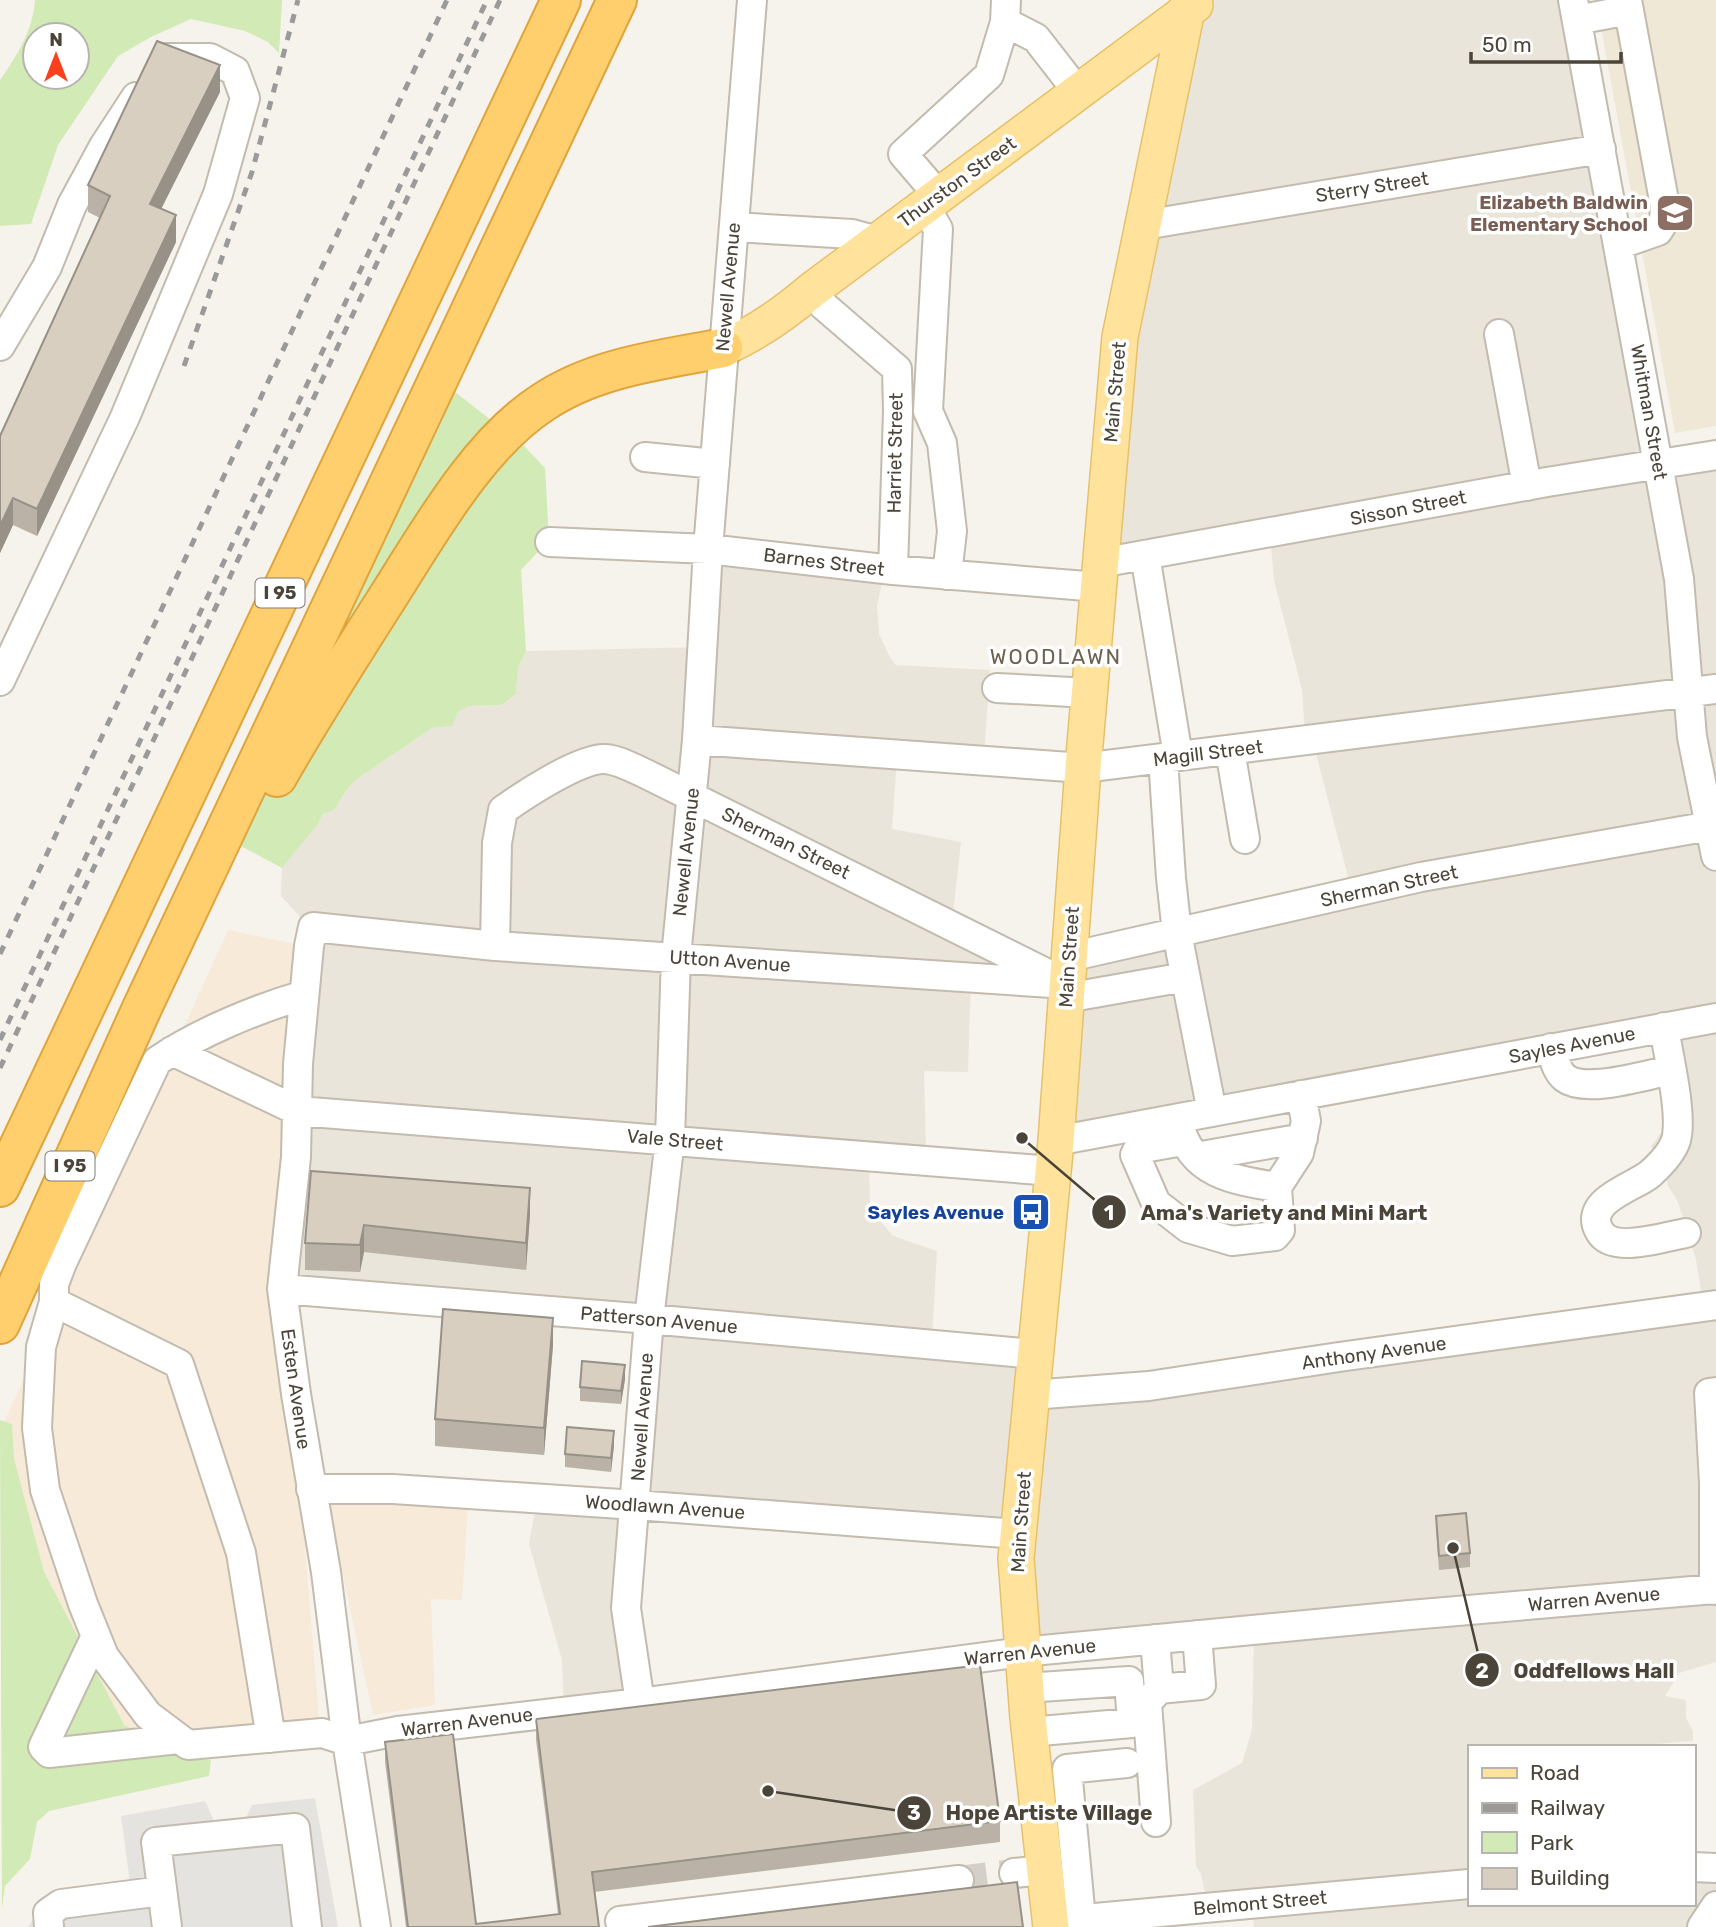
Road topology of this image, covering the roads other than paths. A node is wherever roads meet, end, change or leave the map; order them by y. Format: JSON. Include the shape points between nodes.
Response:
{"nodes":[{"id":1,"x":561,"y":0,"type":"edge"},
{"id":2,"x":617,"y":0,"type":"edge"},
{"id":3,"x":752,"y":0,"type":"edge"},
{"id":4,"x":1193,"y":3,"type":"edge"},
{"id":5,"x":1628,"y":5,"type":"edge"},
{"id":6,"x":1575,"y":10,"type":"edge"},
{"id":7,"x":1005,"y":11,"type":"edge"},
{"id":8,"x":1108,"y":69,"type":"junction"},
{"id":9,"x":1174,"y":75,"type":"junction"},
{"id":10,"x":1079,"y":92,"type":"junction"},
{"id":11,"x":1601,"y":149,"type":"junction"},
{"id":12,"x":932,"y":201,"type":"junction"},
{"id":13,"x":1144,"y":225,"type":"junction"},
{"id":14,"x":734,"y":227,"type":"junction"},
{"id":15,"x":878,"y":241,"type":"junction"},
{"id":16,"x":1618,"y":245,"type":"junction"},
{"id":17,"x":812,"y":290,"type":"junction"},
{"id":18,"x":1499,"y":334,"type":"dead end"},
{"id":19,"x":0,"y":346,"type":"edge"},
{"id":20,"x":723,"y":348,"type":"junction"},
{"id":21,"x":1716,"y":454,"type":"edge"},
{"id":22,"x":645,"y":457,"type":"dead end"},
{"id":23,"x":715,"y":464,"type":"junction"},
{"id":24,"x":1659,"y":464,"type":"junction"},
{"id":25,"x":1527,"y":486,"type":"junction"},
{"id":26,"x":550,"y":542,"type":"dead end"},
{"id":27,"x":708,"y":549,"type":"junction"},
{"id":28,"x":1145,"y":555,"type":"junction"},
{"id":29,"x":892,"y":570,"type":"junction"},
{"id":30,"x":947,"y":575,"type":"junction"},
{"id":31,"x":1099,"y":575,"type":"junction"},
{"id":32,"x":0,"y":681,"type":"edge"},
{"id":33,"x":997,"y":688,"type":"dead end"},
{"id":34,"x":1703,"y":691,"type":"edge"},
{"id":35,"x":1089,"y":693,"type":"junction"},
{"id":36,"x":697,"y":740,"type":"junction"},
{"id":37,"x":1230,"y":750,"type":"junction"},
{"id":38,"x":1170,"y":757,"type":"junction"},
{"id":39,"x":1083,"y":768,"type":"junction"},
{"id":40,"x":692,"y":797,"type":"junction"},
{"id":41,"x":1710,"y":826,"type":"junction"},
{"id":42,"x":1245,"y":839,"type":"dead end"},
{"id":43,"x":1716,"y":856,"type":"edge"},
{"id":44,"x":1177,"y":933,"type":"junction"},
{"id":45,"x":393,"y":936,"type":"joint"},
{"id":46,"x":495,"y":946,"type":"junction"},
{"id":47,"x":676,"y":957,"type":"junction"},
{"id":48,"x":1185,"y":977,"type":"junction"},
{"id":49,"x":1068,"y":980,"type":"junction"},
{"id":50,"x":304,"y":995,"type":"junction"},
{"id":51,"x":142,"y":1009,"type":"junction"},
{"id":52,"x":1716,"y":1018,"type":"edge"},
{"id":53,"x":1664,"y":1027,"type":"junction"},
{"id":54,"x":1551,"y":1048,"type":"junction"},
{"id":55,"x":172,"y":1051,"type":"junction"},
{"id":56,"x":1671,"y":1070,"type":"junction"},
{"id":57,"x":1301,"y":1095,"type":"junction"},
{"id":58,"x":298,"y":1111,"type":"junction"},
{"id":59,"x":1212,"y":1112,"type":"junction"},
{"id":60,"x":1303,"y":1138,"type":"junction"},
{"id":61,"x":670,"y":1139,"type":"junction"},
{"id":62,"x":1186,"y":1139,"type":"junction"},
{"id":63,"x":1054,"y":1156,"type":"junction"},
{"id":64,"x":0,"y":1187,"type":"edge"},
{"id":65,"x":1277,"y":1187,"type":"junction"},
{"id":66,"x":1686,"y":1234,"type":"dead end"},
{"id":67,"x":282,"y":1290,"type":"junction"},
{"id":68,"x":54,"y":1302,"type":"junction"},
{"id":69,"x":1716,"y":1305,"type":"edge"},
{"id":70,"x":649,"y":1319,"type":"junction"},
{"id":71,"x":0,"y":1324,"type":"edge"},
{"id":72,"x":1035,"y":1354,"type":"junction"},
{"id":73,"x":1716,"y":1392,"type":"edge"},
{"id":74,"x":1031,"y":1395,"type":"junction"},
{"id":75,"x":1715,"y":1483,"type":"edge"},
{"id":76,"x":311,"y":1489,"type":"junction"},
{"id":77,"x":636,"y":1504,"type":"junction"},
{"id":78,"x":1018,"y":1534,"type":"junction"},
{"id":79,"x":1715,"y":1590,"type":"edge"},
{"id":80,"x":1197,"y":1635,"type":"junction"},
{"id":81,"x":96,"y":1636,"type":"junction"},
{"id":82,"x":1155,"y":1639,"type":"junction"},
{"id":83,"x":1022,"y":1652,"type":"junction"},
{"id":84,"x":1025,"y":1688,"type":"junction"},
{"id":85,"x":1159,"y":1689,"type":"junction"},
{"id":86,"x":640,"y":1703,"type":"junction"},
{"id":87,"x":1029,"y":1732,"type":"junction"},
{"id":88,"x":271,"y":1738,"type":"junction"},
{"id":89,"x":179,"y":1739,"type":"junction"},
{"id":90,"x":347,"y":1741,"type":"junction"},
{"id":91,"x":1126,"y":1763,"type":"dead end"},
{"id":92,"x":1055,"y":1813,"type":"junction"},
{"id":93,"x":1156,"y":1822,"type":"dead end"},
{"id":94,"x":1695,"y":1867,"type":"edge"},
{"id":95,"x":1716,"y":1868,"type":"edge"},
{"id":96,"x":959,"y":1880,"type":"tunnel mouth"},
{"id":97,"x":1468,"y":1884,"type":"edge"},
{"id":98,"x":162,"y":1891,"type":"junction"},
{"id":99,"x":1716,"y":1906,"type":"edge"},
{"id":100,"x":620,"y":1921,"type":"dead end"},
{"id":101,"x":1061,"y":1922,"type":"edge"},
{"id":102,"x":49,"y":1927,"type":"edge"},
{"id":103,"x":167,"y":1927,"type":"edge"},
{"id":104,"x":307,"y":1927,"type":"edge"},
{"id":105,"x":376,"y":1927,"type":"edge"},
{"id":106,"x":1702,"y":1927,"type":"edge"}],
"edges":[{"from":1,"to":64,"type":"highway","number":"I 95"},
{"from":2,"to":51,"type":"highway","number":"I 95"},
{"from":3,"to":14,"type":"street","name":"Newell Avenue"},
{"from":4,"to":8,"type":"main road","name":"Thurston Street"},
{"from":4,"to":9,"type":"main road","name":"Main Street"},
{"from":5,"to":6,"type":"street"},
{"from":5,"to":16,"type":"street","via":[[1665,206],[1658,231]]},
{"from":6,"to":11,"type":"street","name":"Whitman Street"},
{"from":7,"to":10,"type":"street","via":[[1036,38]]},
{"from":7,"to":12,"type":"street","via":[[989,75],[903,154]]},
{"from":8,"to":9,"type":"main road","via":[[1132,66]]},
{"from":8,"to":10,"type":"main road","name":"Thurston Street"},
{"from":9,"to":13,"type":"main road","name":"Main Street"},
{"from":10,"to":12,"type":"main road","name":"Thurston Street"},
{"from":11,"to":13,"type":"street","name":"Sterry Street"},
{"from":11,"to":16,"type":"street","name":"Whitman Street"},
{"from":12,"to":15,"type":"main road","name":"Thurston Street"},
{"from":12,"to":30,"type":"street","via":[[938,229],[928,411],[942,443],[952,531]]},
{"from":13,"to":31,"type":"main road","name":"Main Street","via":[[1119,337]]},
{"from":14,"to":15,"type":"street","via":[[852,234]]},
{"from":14,"to":20,"type":"street","name":"Newell Avenue"},
{"from":15,"to":17,"type":"main road","name":"Thurston Street"},
{"from":16,"to":24,"type":"street","name":"Whitman Street"},
{"from":17,"to":20,"type":"main road","name":"Thurston Street","via":[[749,337]]},
{"from":17,"to":29,"type":"street","name":"Harriet Street","via":[[824,306],[897,369]]},
{"from":18,"to":25,"type":"street"},
{"from":19,"to":32,"type":"street","via":[[47,267],[72,205],[104,146],[159,60],[210,58],[235,71],[245,98],[218,194],[125,417]]},
{"from":20,"to":23,"type":"street","name":"Newell Avenue"},
{"from":20,"to":51,"type":"highway","via":[[632,365],[564,390],[522,417],[484,456],[299,737]]},
{"from":21,"to":24,"type":"street","name":"Sisson Street"},
{"from":22,"to":23,"type":"street"},
{"from":23,"to":27,"type":"street","name":"Newell Avenue"},
{"from":24,"to":25,"type":"street","name":"Sisson Street"},
{"from":24,"to":34,"type":"street","name":"Whitman Street"},
{"from":25,"to":28,"type":"street","name":"Sisson Street"},
{"from":26,"to":27,"type":"street","name":"Barnes Street"},
{"from":27,"to":29,"type":"street","name":"Barnes Street"},
{"from":27,"to":36,"type":"street","name":"Newell Avenue"},
{"from":28,"to":31,"type":"street","name":"Sisson Street"},
{"from":28,"to":38,"type":"street"},
{"from":29,"to":30,"type":"street","name":"Barnes Street"},
{"from":30,"to":31,"type":"street","name":"Barnes Street"},
{"from":31,"to":35,"type":"main road","name":"Main Street"},
{"from":33,"to":35,"type":"street"},
{"from":34,"to":37,"type":"street","name":"Magill Street"},
{"from":34,"to":41,"type":"street","name":"Whitman Street","via":[[1692,737]]},
{"from":35,"to":39,"type":"main road","name":"Main Street"},
{"from":36,"to":39,"type":"street","name":"Magill Street"},
{"from":36,"to":40,"type":"street","name":"Newell Avenue"},
{"from":37,"to":38,"type":"street","name":"Magill Street"},
{"from":37,"to":42,"type":"street"},
{"from":38,"to":39,"type":"street","name":"Magill Street"},
{"from":38,"to":44,"type":"street","via":[[1171,878]]},
{"from":39,"to":49,"type":"main road","name":"Main Street"},
{"from":40,"to":46,"type":"street","name":"Sherman Street","via":[[615,760],[600,759],[535,787],[503,810],[497,843]]},
{"from":40,"to":47,"type":"street","name":"Newell Avenue"},
{"from":40,"to":49,"type":"street","name":"Sherman Street"},
{"from":41,"to":43,"type":"street","name":"Whitman Street"},
{"from":41,"to":44,"type":"street","name":"Sherman Street","via":[[1421,877]]},
{"from":44,"to":48,"type":"street"},
{"from":44,"to":49,"type":"street","name":"Sherman Street"},
{"from":45,"to":46,"type":"street","name":"Utton Avenue"},
{"from":45,"to":50,"type":"street","name":"Esten Avenue","via":[[313,927]]},
{"from":46,"to":47,"type":"street","name":"Utton Avenue"},
{"from":47,"to":49,"type":"street","name":"Utton Avenue"},
{"from":47,"to":61,"type":"street","name":"Newell Avenue"},
{"from":48,"to":49,"type":"street"},
{"from":48,"to":59,"type":"street"},
{"from":49,"to":63,"type":"main road","name":"Main Street"},
{"from":50,"to":55,"type":"street","via":[[269,1005]]},
{"from":50,"to":58,"type":"street","name":"Esten Avenue"},
{"from":51,"to":71,"type":"highway","number":"I 95"},
{"from":52,"to":53,"type":"street","name":"Sayles Avenue"},
{"from":53,"to":54,"type":"street","name":"Sayles Avenue"},
{"from":53,"to":56,"type":"street"},
{"from":54,"to":56,"type":"street","via":[[1563,1077],[1588,1086]]},
{"from":54,"to":57,"type":"street","name":"Sayles Avenue"},
{"from":55,"to":58,"type":"street"},
{"from":55,"to":68,"type":"street","via":[[157,1061],[122,1134],[62,1263],[54,1284]]},
{"from":56,"to":66,"type":"street","via":[[1678,1115],[1676,1139],[1668,1156],[1649,1175],[1608,1198],[1596,1223],[1608,1240],[1623,1244]]},
{"from":57,"to":59,"type":"street","name":"Sayles Avenue"},
{"from":57,"to":60,"type":"street","via":[[1306,1121]]},
{"from":58,"to":61,"type":"street","name":"Vale Street"},
{"from":58,"to":67,"type":"street","name":"Esten Avenue"},
{"from":59,"to":62,"type":"street","name":"Sayles Avenue"},
{"from":60,"to":62,"type":"street"},
{"from":60,"to":65,"type":"street"},
{"from":61,"to":63,"type":"street","name":"Vale Street"},
{"from":61,"to":70,"type":"street","name":"Newell Avenue"},
{"from":62,"to":63,"type":"street","name":"Sayles Avenue"},
{"from":62,"to":65,"type":"street","via":[[1218,1175]]},
{"from":62,"to":65,"type":"street","via":[[1138,1149],[1135,1155],[1156,1203],[1188,1228],[1233,1241],[1275,1236],[1280,1230]]},
{"from":63,"to":72,"type":"main road","name":"Main Street"},
{"from":67,"to":70,"type":"street","name":"Patterson Avenue"},
{"from":67,"to":76,"type":"street","name":"Esten Avenue"},
{"from":68,"to":81,"type":"street","via":[[41,1347],[37,1427],[46,1490]]},
{"from":68,"to":88,"type":"street","via":[[179,1363],[241,1553]]},
{"from":69,"to":74,"type":"street","name":"Anthony Avenue","via":[[1149,1386]]},
{"from":70,"to":72,"type":"street","name":"Patterson Avenue"},
{"from":70,"to":77,"type":"street","name":"Newell Avenue"},
{"from":72,"to":74,"type":"main road","name":"Main Street"},
{"from":73,"to":75,"type":"street","via":[[1709,1393]]},
{"from":74,"to":78,"type":"main road","name":"Main Street"},
{"from":75,"to":79,"type":"street"},
{"from":76,"to":77,"type":"street","name":"Woodlawn Avenue","via":[[393,1489]]},
{"from":76,"to":90,"type":"street","name":"Esten Avenue"},
{"from":77,"to":78,"type":"street","name":"Woodlawn Avenue"},
{"from":77,"to":86,"type":"street","name":"Newell Avenue","via":[[626,1608]]},
{"from":78,"to":83,"type":"main road","name":"Main Street"},
{"from":79,"to":80,"type":"street","name":"Warren Avenue"},
{"from":80,"to":82,"type":"street","name":"Warren Avenue"},
{"from":80,"to":85,"type":"street","via":[[1201,1685]]},
{"from":81,"to":89,"type":"street","via":[[104,1656],[148,1715]]},
{"from":81,"to":89,"type":"street","via":[[43,1747],[49,1753]]},
{"from":82,"to":83,"type":"street","name":"Warren Avenue"},
{"from":82,"to":85,"type":"street"},
{"from":83,"to":84,"type":"main road","name":"Main Street"},
{"from":83,"to":86,"type":"street","name":"Warren Avenue"},
{"from":84,"to":87,"type":"main road","name":"Main Street"},
{"from":84,"to":87,"type":"street","via":[[1129,1681],[1132,1723]]},
{"from":85,"to":93,"type":"street","via":[[1147,1703]]},
{"from":86,"to":90,"type":"street","name":"Warren Avenue","via":[[411,1729]]},
{"from":87,"to":92,"type":"main road","name":"Main Street"},
{"from":88,"to":89,"type":"street","via":[[188,1745]]},
{"from":88,"to":90,"type":"street","via":[[322,1733]]},
{"from":90,"to":105,"type":"street","name":"Esten Avenue"},
{"from":91,"to":92,"type":"street","via":[[1067,1769]]},
{"from":92,"to":101,"type":"main road","name":"Main Street","via":[[1045,1875]]},
{"from":94,"to":95,"type":"street"},
{"from":96,"to":100,"type":"street"},
{"from":97,"to":101,"type":"street","name":"Belmont Street"},
{"from":98,"to":102,"type":"street","via":[[61,1904],[48,1913]]},
{"from":98,"to":103,"type":"street"},
{"from":98,"to":104,"type":"street","via":[[156,1842],[295,1828]]},
{"from":99,"to":106,"type":"street"}]}
